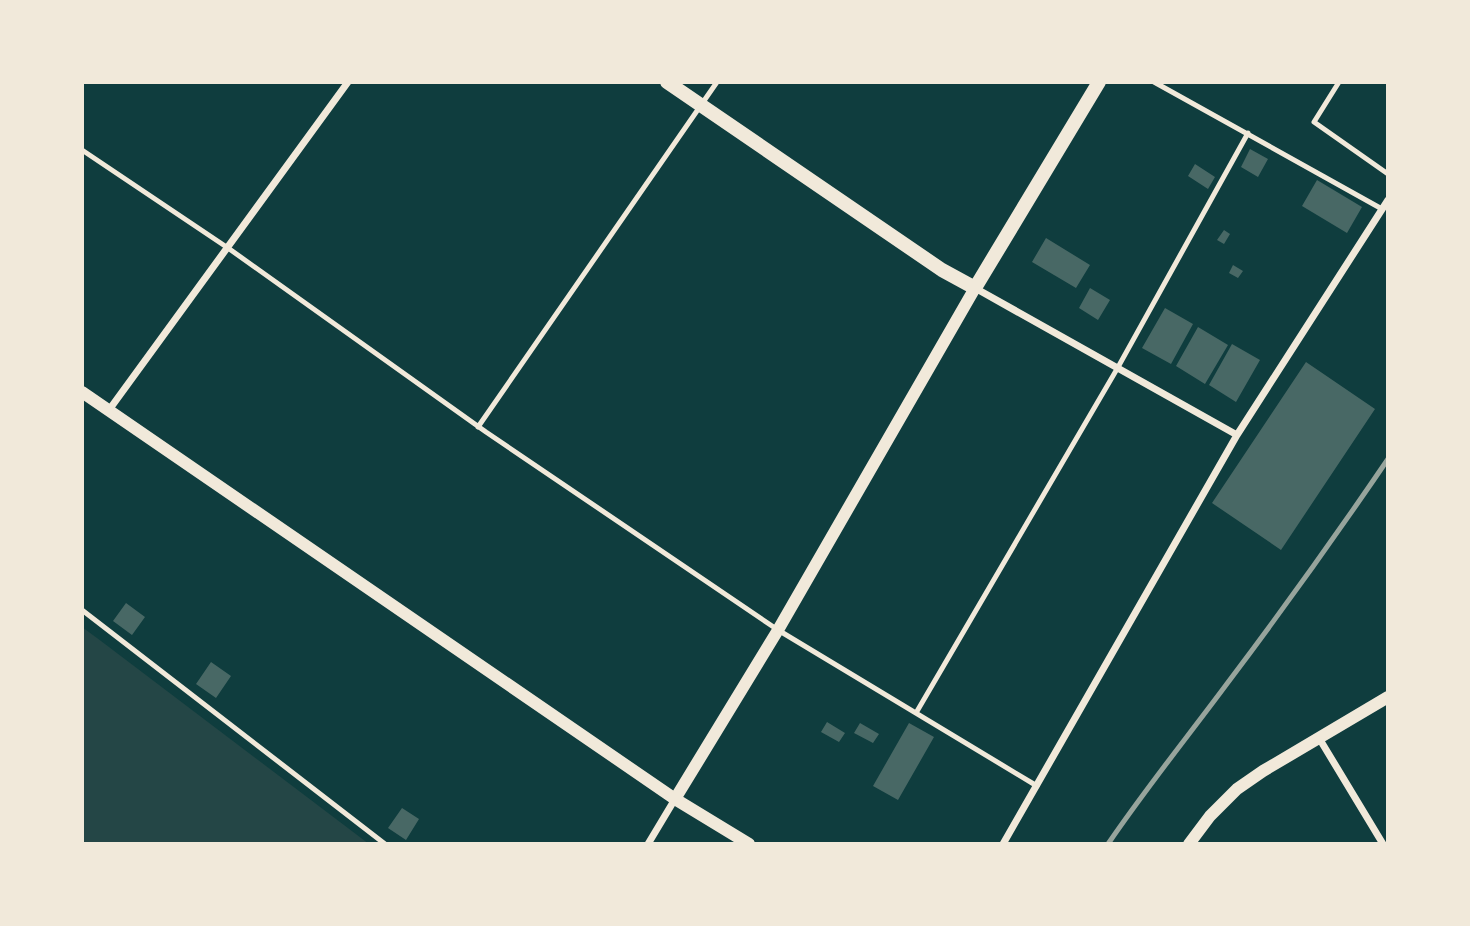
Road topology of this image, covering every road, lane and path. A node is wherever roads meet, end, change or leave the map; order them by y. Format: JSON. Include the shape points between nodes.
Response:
{"nodes":[{"id":1,"x":348,"y":82,"type":"edge"},
{"id":2,"x":667,"y":82,"type":"edge"},
{"id":3,"x":716,"y":82,"type":"edge"},
{"id":4,"x":1099,"y":82,"type":"edge"},
{"id":5,"x":1154,"y":82,"type":"edge"},
{"id":6,"x":1339,"y":82,"type":"edge"},
{"id":7,"x":700,"y":105,"type":"junction"},
{"id":8,"x":1248,"y":134,"type":"junction"},
{"id":9,"x":82,"y":150,"type":"edge"},
{"id":10,"x":1388,"y":174,"type":"edge"},
{"id":11,"x":1388,"y":200,"type":"edge"},
{"id":12,"x":1382,"y":209,"type":"junction"},
{"id":13,"x":228,"y":248,"type":"junction"},
{"id":14,"x":975,"y":288,"type":"junction"},
{"id":15,"x":1117,"y":369,"type":"junction"},
{"id":16,"x":82,"y":392,"type":"edge"},
{"id":17,"x":109,"y":410,"type":"junction"},
{"id":18,"x":478,"y":427,"type":"junction"},
{"id":19,"x":1237,"y":435,"type":"junction"},
{"id":20,"x":82,"y":610,"type":"edge"},
{"id":21,"x":778,"y":630,"type":"junction"},
{"id":22,"x":1388,"y":697,"type":"edge"},
{"id":23,"x":916,"y":713,"type":"junction"},
{"id":24,"x":1319,"y":738,"type":"junction"},
{"id":25,"x":1037,"y":786,"type":"junction"},
{"id":26,"x":675,"y":799,"type":"junction"},
{"id":27,"x":385,"y":844,"type":"edge"},
{"id":28,"x":648,"y":844,"type":"edge"},
{"id":29,"x":749,"y":844,"type":"edge"},
{"id":30,"x":1003,"y":844,"type":"edge"},
{"id":31,"x":1189,"y":844,"type":"edge"},
{"id":32,"x":1383,"y":844,"type":"edge"}],
"edges":[{"from":1,"to":13,"type":"street"},
{"from":2,"to":7,"type":"main road"},
{"from":3,"to":7,"type":"lane"},
{"from":4,"to":14,"type":"main road"},
{"from":5,"to":8,"type":"lane"},
{"from":6,"to":10,"type":"lane","via":[[1314,122]]},
{"from":7,"to":14,"type":"main road"},
{"from":7,"to":18,"type":"lane"},
{"from":8,"to":12,"type":"lane"},
{"from":8,"to":15,"type":"lane"},
{"from":9,"to":13,"type":"lane"},
{"from":11,"to":12,"type":"street"},
{"from":12,"to":19,"type":"street"},
{"from":13,"to":17,"type":"street"},
{"from":13,"to":18,"type":"lane"},
{"from":14,"to":15,"type":"street"},
{"from":14,"to":21,"type":"street"},
{"from":15,"to":19,"type":"street"},
{"from":15,"to":23,"type":"lane"},
{"from":16,"to":17,"type":"street"},
{"from":17,"to":26,"type":"street"},
{"from":18,"to":21,"type":"lane"},
{"from":19,"to":25,"type":"street"},
{"from":20,"to":27,"type":"lane"},
{"from":21,"to":23,"type":"lane"},
{"from":21,"to":26,"type":"street"},
{"from":22,"to":24,"type":"street"},
{"from":23,"to":25,"type":"lane"},
{"from":24,"to":31,"type":"street","via":[[1237,789]]},
{"from":24,"to":32,"type":"street"},
{"from":25,"to":30,"type":"street"},
{"from":26,"to":28,"type":"street"},
{"from":26,"to":29,"type":"street"}]}
